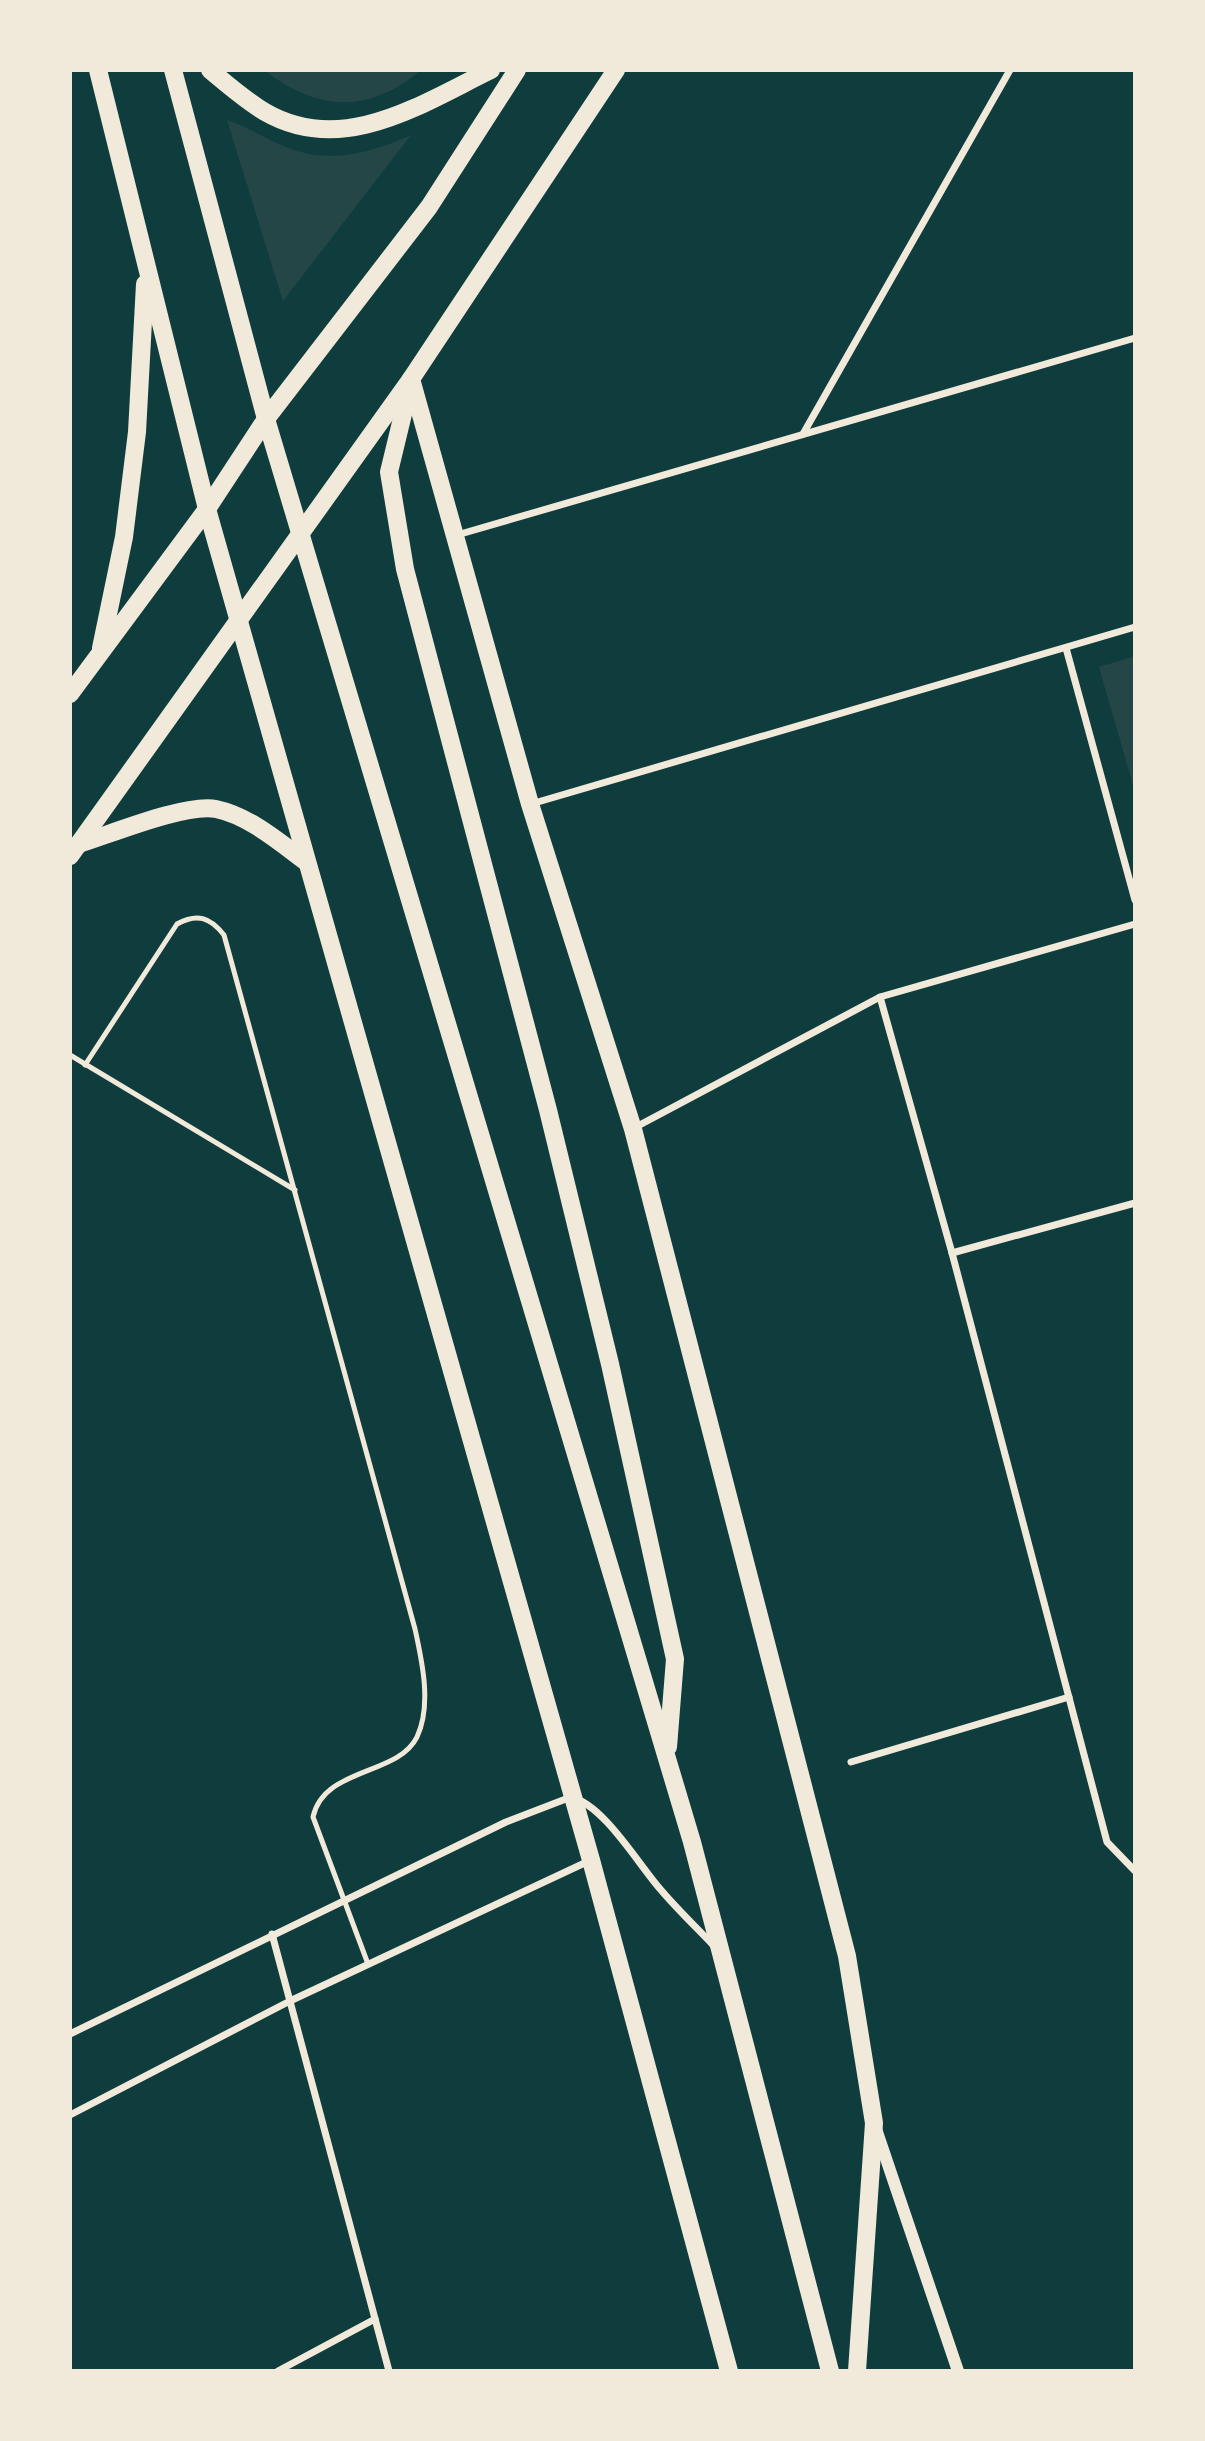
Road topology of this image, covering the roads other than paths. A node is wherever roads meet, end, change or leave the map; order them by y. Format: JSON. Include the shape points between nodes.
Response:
{"nodes":[{"id":1,"x":98,"y":70,"type":"edge"},
{"id":2,"x":173,"y":70,"type":"edge"},
{"id":3,"x":210,"y":70,"type":"edge"},
{"id":4,"x":491,"y":70,"type":"edge"},
{"id":5,"x":517,"y":70,"type":"edge"},
{"id":6,"x":616,"y":70,"type":"edge"},
{"id":7,"x":1010,"y":70,"type":"edge"},
{"id":8,"x":146,"y":263,"type":"junction"},
{"id":9,"x":1135,"y":338,"type":"edge"},
{"id":10,"x":411,"y":379,"type":"junction"},
{"id":11,"x":266,"y":419,"type":"junction"},
{"id":12,"x":803,"y":434,"type":"junction"},
{"id":13,"x":207,"y":509,"type":"junction"},
{"id":14,"x":301,"y":533,"type":"junction"},
{"id":15,"x":457,"y":535,"type":"junction"},
{"id":16,"x":237,"y":621,"type":"junction"},
{"id":17,"x":1135,"y":627,"type":"edge"},
{"id":18,"x":1066,"y":648,"type":"junction"},
{"id":19,"x":100,"y":653,"type":"junction"},
{"id":20,"x":70,"y":694,"type":"edge"},
{"id":21,"x":530,"y":804,"type":"junction"},
{"id":22,"x":75,"y":850,"type":"edge"},
{"id":23,"x":305,"y":860,"type":"junction"},
{"id":24,"x":1135,"y":900,"type":"edge"},
{"id":25,"x":1135,"y":924,"type":"edge"},
{"id":26,"x":880,"y":997,"type":"junction"},
{"id":27,"x":70,"y":1055,"type":"edge"},
{"id":28,"x":85,"y":1065,"type":"junction"},
{"id":29,"x":633,"y":1129,"type":"junction"},
{"id":30,"x":295,"y":1190,"type":"junction"},
{"id":31,"x":1135,"y":1203,"type":"edge"},
{"id":32,"x":952,"y":1253,"type":"junction"},
{"id":33,"x":1069,"y":1697,"type":"junction"},
{"id":34,"x":667,"y":1758,"type":"junction"},
{"id":35,"x":851,"y":1762,"type":"dead end"},
{"id":36,"x":571,"y":1797,"type":"junction"},
{"id":37,"x":591,"y":1860,"type":"junction"},
{"id":38,"x":1135,"y":1871,"type":"edge"},
{"id":39,"x":344,"y":1899,"type":"junction"},
{"id":40,"x":272,"y":1934,"type":"junction"},
{"id":41,"x":719,"y":1951,"type":"junction"},
{"id":42,"x":368,"y":1964,"type":"junction"},
{"id":43,"x":290,"y":2001,"type":"junction"},
{"id":44,"x":70,"y":2034,"type":"edge"},
{"id":45,"x":70,"y":2115,"type":"edge"},
{"id":46,"x":874,"y":2123,"type":"junction"},
{"id":47,"x":375,"y":2319,"type":"junction"},
{"id":48,"x":278,"y":2371,"type":"edge"},
{"id":49,"x":389,"y":2371,"type":"edge"},
{"id":50,"x":729,"y":2371,"type":"edge"},
{"id":51,"x":830,"y":2371,"type":"edge"},
{"id":52,"x":857,"y":2371,"type":"edge"},
{"id":53,"x":958,"y":2371,"type":"edge"}],
"edges":[{"from":1,"to":8,"type":"main road"},
{"from":2,"to":11,"type":"main road"},
{"from":3,"to":4,"type":"main road","via":[[266,113],[301,127],[332,130],[367,127],[407,112]]},
{"from":5,"to":11,"type":"main road","via":[[429,207]]},
{"from":6,"to":10,"type":"main road"},
{"from":7,"to":12,"type":"street"},
{"from":8,"to":13,"type":"main road"},
{"from":8,"to":19,"type":"main road","via":[[137,432],[124,537]]},
{"from":9,"to":12,"type":"street"},
{"from":10,"to":14,"type":"main road"},
{"from":10,"to":15,"type":"main road"},
{"from":10,"to":34,"type":"main road","via":[[390,472],[395,519],[548,1110],[675,1659]]},
{"from":11,"to":13,"type":"main road"},
{"from":11,"to":14,"type":"main road"},
{"from":12,"to":15,"type":"street"},
{"from":13,"to":16,"type":"main road"},
{"from":13,"to":19,"type":"main road"},
{"from":14,"to":16,"type":"main road"},
{"from":14,"to":34,"type":"main road"},
{"from":15,"to":21,"type":"main road"},
{"from":16,"to":22,"type":"main road"},
{"from":16,"to":23,"type":"main road"},
{"from":17,"to":18,"type":"street"},
{"from":18,"to":21,"type":"street"},
{"from":18,"to":24,"type":"street"},
{"from":19,"to":20,"type":"main road"},
{"from":21,"to":29,"type":"main road"},
{"from":22,"to":23,"type":"main road","via":[[183,811],[214,808],[240,818]]},
{"from":23,"to":36,"type":"main road"},
{"from":25,"to":26,"type":"street"},
{"from":26,"to":29,"type":"street"},
{"from":26,"to":32,"type":"street"},
{"from":27,"to":28,"type":"lane"},
{"from":28,"to":30,"type":"lane"},
{"from":28,"to":30,"type":"lane","via":[[177,924],[190,917],[204,917],[216,924],[224,935]]},
{"from":29,"to":46,"type":"main road","via":[[847,1955]]},
{"from":30,"to":39,"type":"lane","via":[[423,1667],[422,1718],[408,1749],[331,1788],[316,1805],[313,1817]]},
{"from":31,"to":32,"type":"street"},
{"from":32,"to":33,"type":"street"},
{"from":33,"to":35,"type":"street"},
{"from":33,"to":38,"type":"street","via":[[1107,1842]]},
{"from":34,"to":41,"type":"main road"},
{"from":36,"to":37,"type":"main road"},
{"from":36,"to":39,"type":"street","via":[[506,1822]]},
{"from":36,"to":41,"type":"street","via":[[597,1813],[660,1890]]},
{"from":37,"to":42,"type":"street"},
{"from":37,"to":50,"type":"main road"},
{"from":39,"to":40,"type":"street"},
{"from":39,"to":42,"type":"lane"},
{"from":40,"to":43,"type":"street"},
{"from":40,"to":44,"type":"street"},
{"from":41,"to":51,"type":"main road"},
{"from":42,"to":43,"type":"street"},
{"from":43,"to":45,"type":"street"},
{"from":43,"to":47,"type":"street"},
{"from":46,"to":52,"type":"main road"},
{"from":46,"to":53,"type":"street"},
{"from":47,"to":48,"type":"street"},
{"from":47,"to":49,"type":"street"}]}
